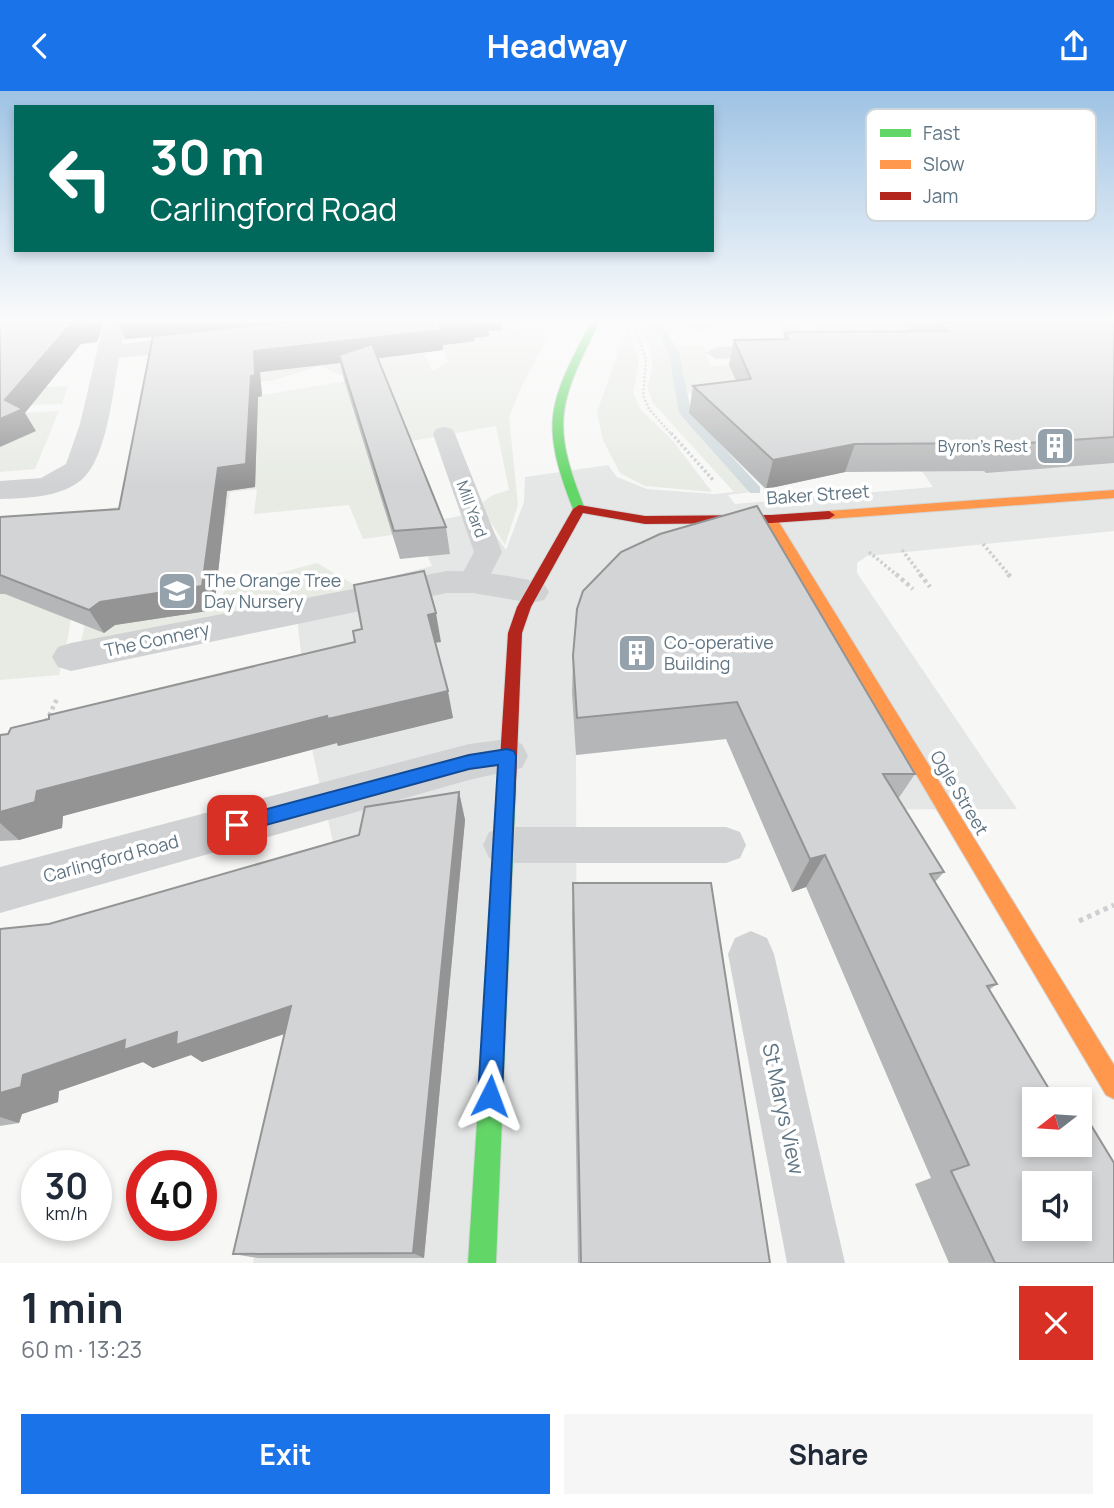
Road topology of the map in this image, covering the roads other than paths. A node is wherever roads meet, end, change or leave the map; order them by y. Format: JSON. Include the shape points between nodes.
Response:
{"nodes":[{"id":1,"x":103,"y":377,"type":"edge"},
{"id":2,"x":569,"y":377,"type":"edge"},
{"id":3,"x":444,"y":434,"type":"dead end"},
{"id":4,"x":0,"y":490,"type":"edge"},
{"id":5,"x":1114,"y":494,"type":"edge"},
{"id":6,"x":579,"y":509,"type":"junction"},
{"id":7,"x":771,"y":519,"type":"junction"},
{"id":8,"x":473,"y":582,"type":"junction"},
{"id":9,"x":533,"y":592,"type":"junction"},
{"id":10,"x":71,"y":657,"type":"dead end"},
{"id":11,"x":507,"y":756,"type":"junction"},
{"id":12,"x":503,"y":845,"type":"junction"},
{"id":13,"x":726,"y":845,"type":"dead end"},
{"id":14,"x":0,"y":890,"type":"edge"},
{"id":15,"x":751,"y":954,"type":"dead end"},
{"id":16,"x":1114,"y":1087,"type":"edge"},
{"id":17,"x":482,"y":1263,"type":"edge"},
{"id":18,"x":816,"y":1263,"type":"edge"}],
"edges":[{"from":1,"to":4,"type":"street","via":[[78,468],[41,488]]},
{"from":2,"to":6,"type":"street","via":[[557,403],[555,440]]},
{"from":3,"to":8,"type":"lane","name":"Mill Yard","via":[[488,552]]},
{"from":5,"to":7,"type":"street","name":"Baker Street"},
{"from":6,"to":7,"type":"street","name":"Baker Street","via":[[645,520]]},
{"from":6,"to":9,"type":"street"},
{"from":7,"to":16,"type":"street","name":"Ogle Street"},
{"from":8,"to":9,"type":"street","name":"The Connery"},
{"from":8,"to":10,"type":"street","name":"The Connery","via":[[427,585]]},
{"from":9,"to":11,"type":"street","via":[[515,633]]},
{"from":11,"to":12,"type":"street"},
{"from":11,"to":14,"type":"street","name":"Carlingford Road","via":[[458,764]]},
{"from":12,"to":13,"type":"lane"},
{"from":12,"to":17,"type":"street"},
{"from":15,"to":18,"type":"lane","name":"St Marys View"}]}
